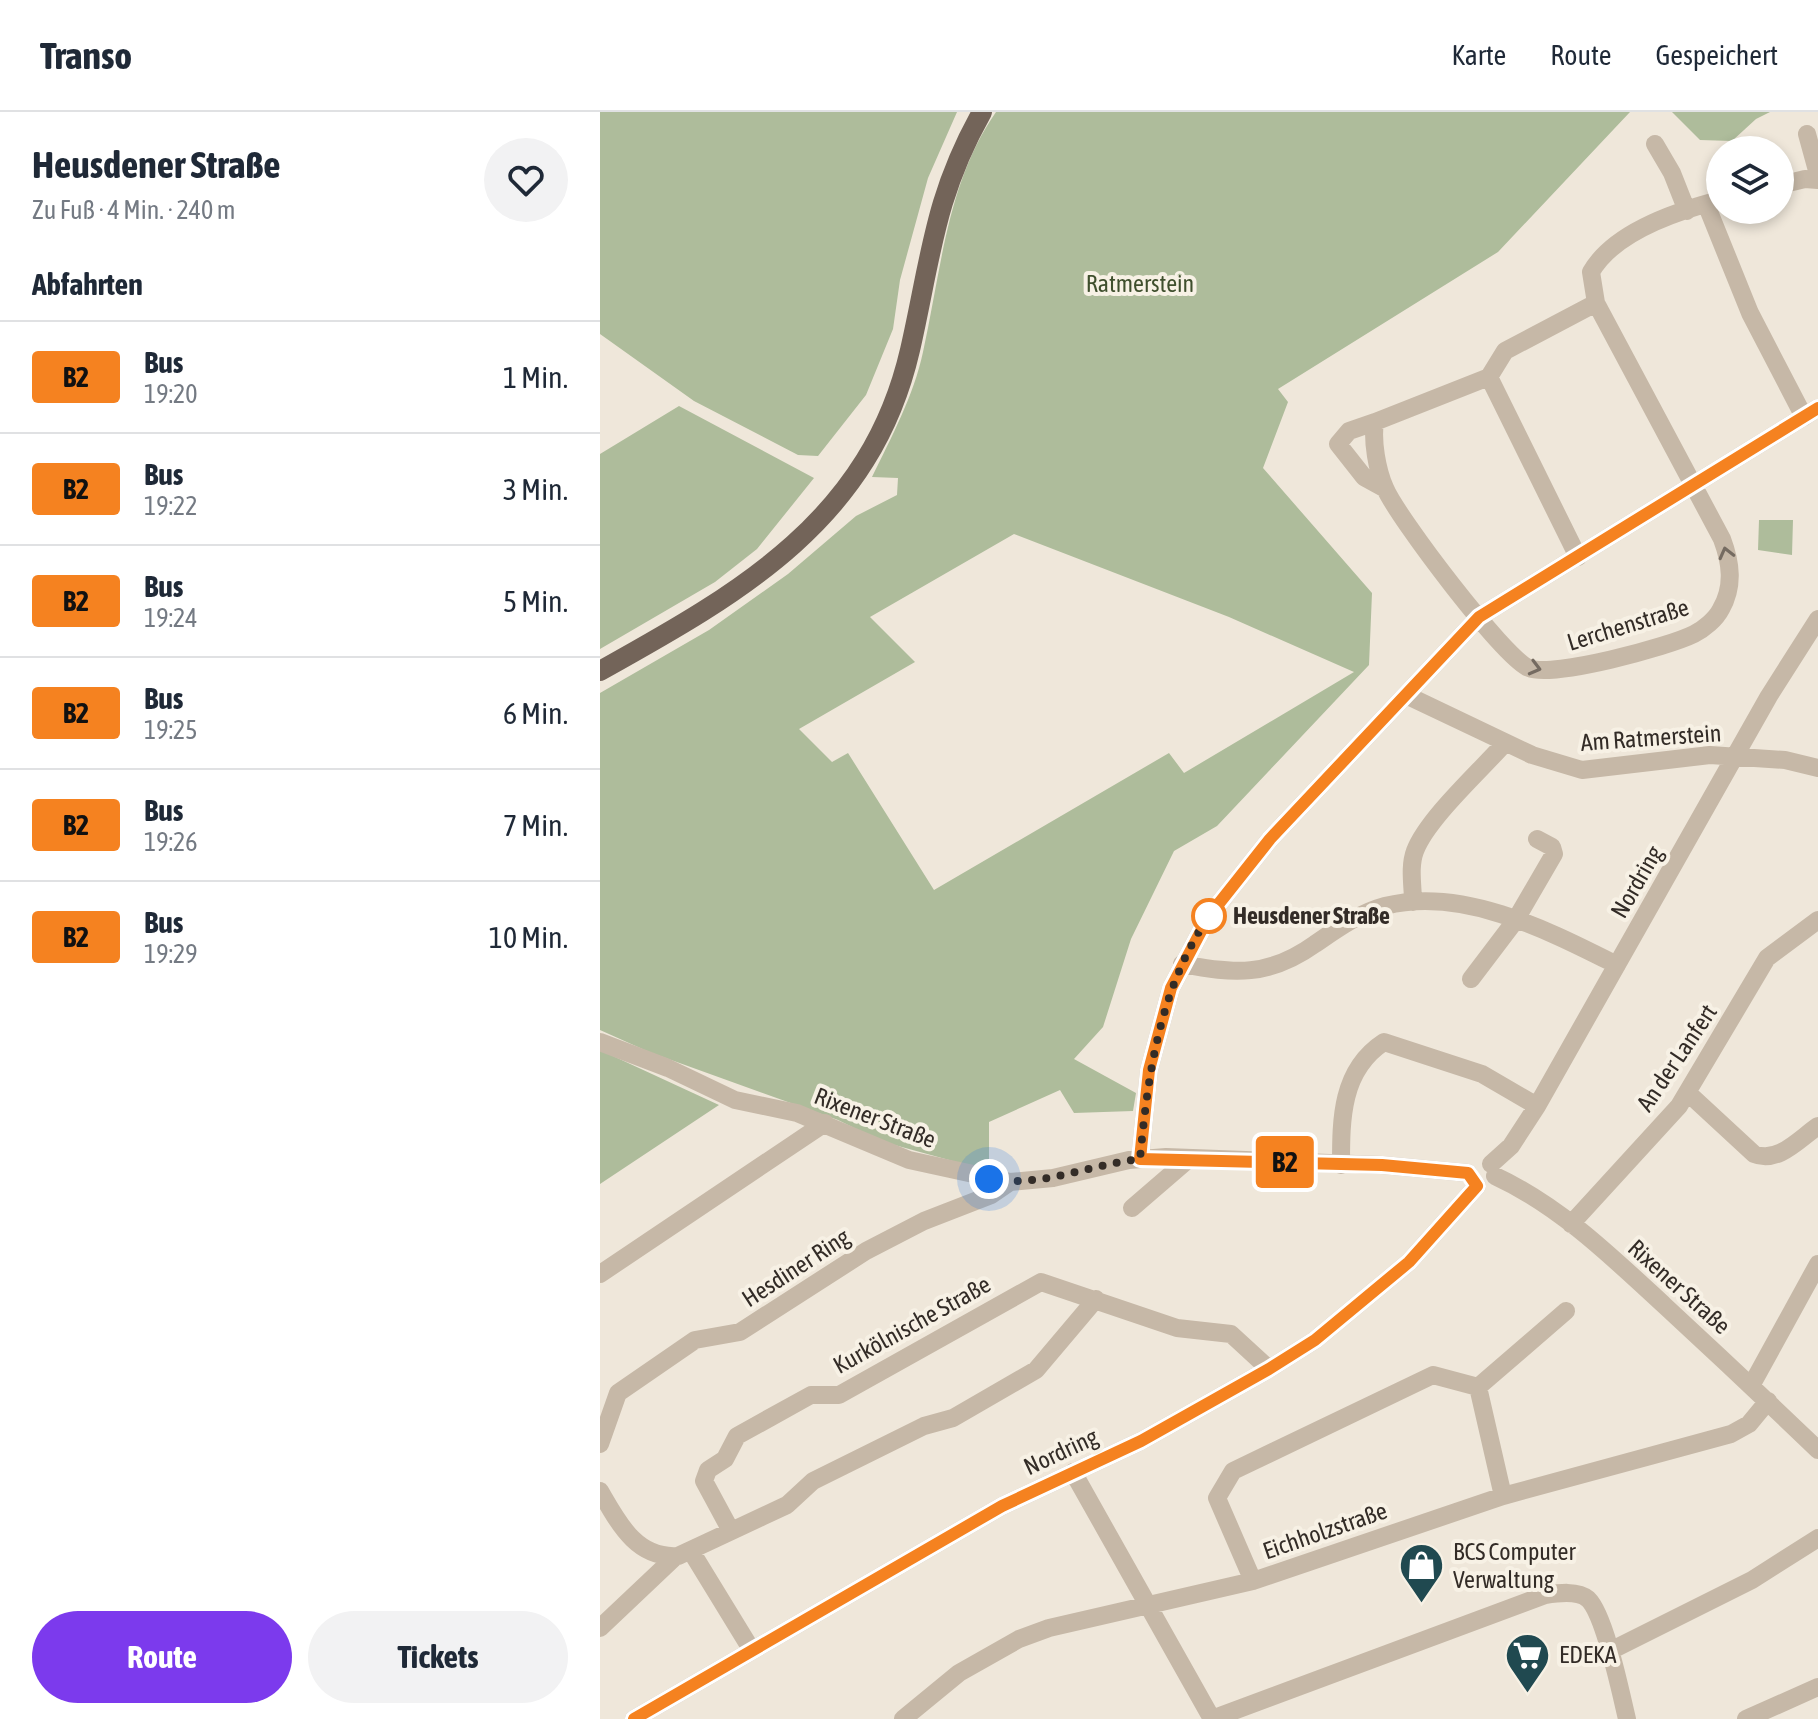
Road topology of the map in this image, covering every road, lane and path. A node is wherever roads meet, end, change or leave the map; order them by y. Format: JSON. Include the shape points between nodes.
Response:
{"nodes":[{"id":1,"x":982,"y":112,"type":"edge"},
{"id":2,"x":1807,"y":134,"type":"dead end"},
{"id":3,"x":1655,"y":144,"type":"dead end"},
{"id":4,"x":1818,"y":174,"type":"edge"},
{"id":5,"x":1818,"y":180,"type":"edge"},
{"id":6,"x":1794,"y":182,"type":"edge"},
{"id":7,"x":1706,"y":204,"type":"edge"},
{"id":8,"x":1687,"y":211,"type":"junction"},
{"id":9,"x":1720,"y":224,"type":"edge"},
{"id":10,"x":1596,"y":303,"type":"junction"},
{"id":11,"x":1489,"y":377,"type":"junction"},
{"id":12,"x":1811,"y":412,"type":"edge"},
{"id":13,"x":1375,"y":422,"type":"junction"},
{"id":14,"x":1692,"y":487,"type":"junction"},
{"id":15,"x":1384,"y":488,"type":"junction"},
{"id":16,"x":1578,"y":557,"type":"junction"},
{"id":17,"x":1479,"y":617,"type":"junction"},
{"id":18,"x":1818,"y":619,"type":"edge"},
{"id":19,"x":600,"y":671,"type":"edge"},
{"id":20,"x":1406,"y":695,"type":"junction"},
{"id":21,"x":1504,"y":744,"type":"junction"},
{"id":22,"x":1737,"y":756,"type":"junction"},
{"id":23,"x":1818,"y":768,"type":"edge"},
{"id":24,"x":1537,"y":839,"type":"dead end"},
{"id":25,"x":1413,"y":902,"type":"junction"},
{"id":26,"x":1818,"y":920,"type":"edge"},
{"id":27,"x":1515,"y":921,"type":"junction"},
{"id":28,"x":1182,"y":964,"type":"junction"},
{"id":29,"x":1617,"y":965,"type":"junction"},
{"id":30,"x":1471,"y":979,"type":"dead end"},
{"id":31,"x":600,"y":1042,"type":"edge"},
{"id":32,"x":1688,"y":1093,"type":"junction"},
{"id":33,"x":1537,"y":1106,"type":"junction"},
{"id":34,"x":825,"y":1123,"type":"junction"},
{"id":35,"x":1818,"y":1126,"type":"edge"},
{"id":36,"x":1190,"y":1158,"type":"junction"},
{"id":37,"x":1140,"y":1159,"type":"junction"},
{"id":38,"x":1341,"y":1165,"type":"junction"},
{"id":39,"x":1493,"y":1170,"type":"junction"},
{"id":40,"x":1472,"y":1180,"type":"junction"},
{"id":41,"x":1010,"y":1182,"type":"junction"},
{"id":42,"x":1132,"y":1208,"type":"dead end"},
{"id":43,"x":1571,"y":1224,"type":"junction"},
{"id":44,"x":1818,"y":1264,"type":"edge"},
{"id":45,"x":600,"y":1274,"type":"edge"},
{"id":46,"x":1096,"y":1299,"type":"junction"},
{"id":47,"x":1566,"y":1311,"type":"dead end"},
{"id":48,"x":1269,"y":1369,"type":"junction"},
{"id":49,"x":1751,"y":1386,"type":"junction"},
{"id":50,"x":1478,"y":1387,"type":"junction"},
{"id":51,"x":1768,"y":1401,"type":"junction"},
{"id":52,"x":600,"y":1444,"type":"edge"},
{"id":53,"x":1817,"y":1449,"type":"edge"},
{"id":54,"x":1073,"y":1472,"type":"junction"},
{"id":55,"x":600,"y":1492,"type":"edge"},
{"id":56,"x":1503,"y":1496,"type":"junction"},
{"id":57,"x":731,"y":1531,"type":"junction"},
{"id":58,"x":1818,"y":1538,"type":"edge"},
{"id":59,"x":683,"y":1554,"type":"junction"},
{"id":60,"x":1253,"y":1581,"type":"junction"},
{"id":61,"x":1148,"y":1605,"type":"junction"},
{"id":62,"x":600,"y":1628,"type":"edge"},
{"id":63,"x":751,"y":1649,"type":"junction"},
{"id":64,"x":1610,"y":1651,"type":"junction"},
{"id":65,"x":1818,"y":1687,"type":"edge"},
{"id":66,"x":634,"y":1719,"type":"edge"},
{"id":67,"x":903,"y":1719,"type":"edge"},
{"id":68,"x":1212,"y":1719,"type":"edge"},
{"id":69,"x":1627,"y":1719,"type":"edge"},
{"id":70,"x":1746,"y":1719,"type":"edge"}],
"edges":[{"from":1,"to":19,"type":"main road","via":[[958,155],[938,211],[899,392],[858,474],[791,550],[747,583]]},
{"from":2,"to":4,"type":"street"},
{"from":3,"to":8,"type":"street"},
{"from":5,"to":6,"type":"street"},
{"from":7,"to":8,"type":"street"},
{"from":8,"to":10,"type":"street","via":[[1599,257],[1591,272]]},
{"from":9,"to":12,"type":"street","via":[[1750,313]]},
{"from":10,"to":11,"type":"street","via":[[1505,351]]},
{"from":10,"to":14,"type":"street"},
{"from":11,"to":13,"type":"street"},
{"from":11,"to":16,"type":"street"},
{"from":12,"to":14,"type":"street"},
{"from":13,"to":15,"type":"street"},
{"from":13,"to":15,"type":"street","via":[[1349,431],[1338,444],[1364,477]]},
{"from":14,"to":16,"type":"street"},
{"from":17,"to":14,"type":"street","name":"Lerchenstraße","one_way":true,"via":[[1520,663],[1544,672],[1694,634],[1720,611],[1731,578],[1722,539]]},
{"from":15,"to":17,"type":"street"},
{"from":16,"to":17,"type":"street"},
{"from":17,"to":20,"type":"street"},
{"from":18,"to":22,"type":"street","name":"Nordring"},
{"from":20,"to":21,"type":"street","name":"Am Ratmerstein"},
{"from":20,"to":28,"type":"street","via":[[1240,874]]},
{"from":21,"to":22,"type":"street","name":"Am Ratmerstein","via":[[1582,770],[1682,756]]},
{"from":21,"to":25,"type":"street","via":[[1415,850]]},
{"from":22,"to":23,"type":"street","name":"Am Ratmerstein"},
{"from":22,"to":29,"type":"street","name":"Nordring"},
{"from":24,"to":27,"type":"street","via":[[1554,854]]},
{"from":25,"to":27,"type":"street","via":[[1474,907]]},
{"from":25,"to":28,"type":"street","via":[[1383,907],[1345,923],[1281,963],[1255,971],[1229,973]]},
{"from":26,"to":32,"type":"street","name":"An der Lanfert","via":[[1767,958]]},
{"from":27,"to":29,"type":"street"},
{"from":27,"to":30,"type":"street"},
{"from":28,"to":37,"type":"street","via":[[1155,1045]]},
{"from":29,"to":33,"type":"street","name":"Nordring"},
{"from":31,"to":34,"type":"street","name":"Rixener Straße","via":[[735,1100]]},
{"from":32,"to":35,"type":"street","via":[[1763,1158],[1775,1157]]},
{"from":32,"to":43,"type":"street","name":"An der Lanfert"},
{"from":33,"to":38,"type":"street","via":[[1482,1074],[1384,1042],[1346,1090]]},
{"from":33,"to":39,"type":"street","name":"Nordring"},
{"from":34,"to":41,"type":"street","name":"Rixener Straße","via":[[909,1160]]},
{"from":34,"to":45,"type":"street"},
{"from":36,"to":37,"type":"street","name":"Rixener Straße"},
{"from":36,"to":38,"type":"street","name":"Rixener Straße"},
{"from":36,"to":42,"type":"street"},
{"from":37,"to":41,"type":"street","name":"Rixener Straße"},
{"from":38,"to":40,"type":"street","name":"Rixener Straße"},
{"from":39,"to":40,"type":"street","name":"Nordring","via":[[1487,1186]]},
{"from":39,"to":43,"type":"street","name":"Rixener Straße"},
{"from":40,"to":48,"type":"street","name":"Nordring","via":[[1409,1262],[1315,1340]]},
{"from":41,"to":52,"type":"street","name":"Hesdiner Ring","via":[[866,1251],[740,1332],[695,1340],[618,1393]]},
{"from":43,"to":49,"type":"street","name":"Rixener Straße"},
{"from":44,"to":49,"type":"street"},
{"from":46,"to":48,"type":"street","via":[[1183,1330],[1231,1334]]},
{"from":46,"to":57,"type":"street","via":[[1036,1370],[947,1421],[924,1426],[813,1481],[794,1501]]},
{"from":46,"to":57,"type":"street","name":"Kurkölnische Straße","via":[[1041,1282],[839,1395],[811,1395],[737,1436],[725,1459],[704,1478]]},
{"from":47,"to":50,"type":"street"},
{"from":48,"to":54,"type":"street","name":"Nordring","via":[[1141,1441]]},
{"from":49,"to":51,"type":"street","name":"Rixener Straße"},
{"from":50,"to":56,"type":"street"},
{"from":50,"to":60,"type":"street","via":[[1433,1375],[1233,1471],[1217,1498]]},
{"from":51,"to":53,"type":"street","name":"Rixener Straße"},
{"from":51,"to":56,"type":"street","name":"Eichholzstraße","via":[[1749,1424],[1731,1434]]},
{"from":54,"to":61,"type":"street"},
{"from":54,"to":63,"type":"street","name":"Nordring","via":[[1002,1506]]},
{"from":55,"to":59,"type":"street","via":[[631,1540]]},
{"from":56,"to":60,"type":"street","name":"Eichholzstraße"},
{"from":57,"to":59,"type":"street"},
{"from":58,"to":64,"type":"street","via":[[1752,1580]]},
{"from":59,"to":62,"type":"street"},
{"from":59,"to":63,"type":"street"},
{"from":60,"to":61,"type":"street","name":"Eichholzstraße"},
{"from":61,"to":67,"type":"street","name":"Eichholzstraße","via":[[1082,1618],[1019,1639],[959,1673]]},
{"from":61,"to":68,"type":"street"},
{"from":63,"to":66,"type":"street","name":"Nordring"},
{"from":64,"to":68,"type":"street","via":[[1591,1603],[1574,1594],[1545,1595]]},
{"from":64,"to":69,"type":"street"},
{"from":65,"to":70,"type":"street"}]}
